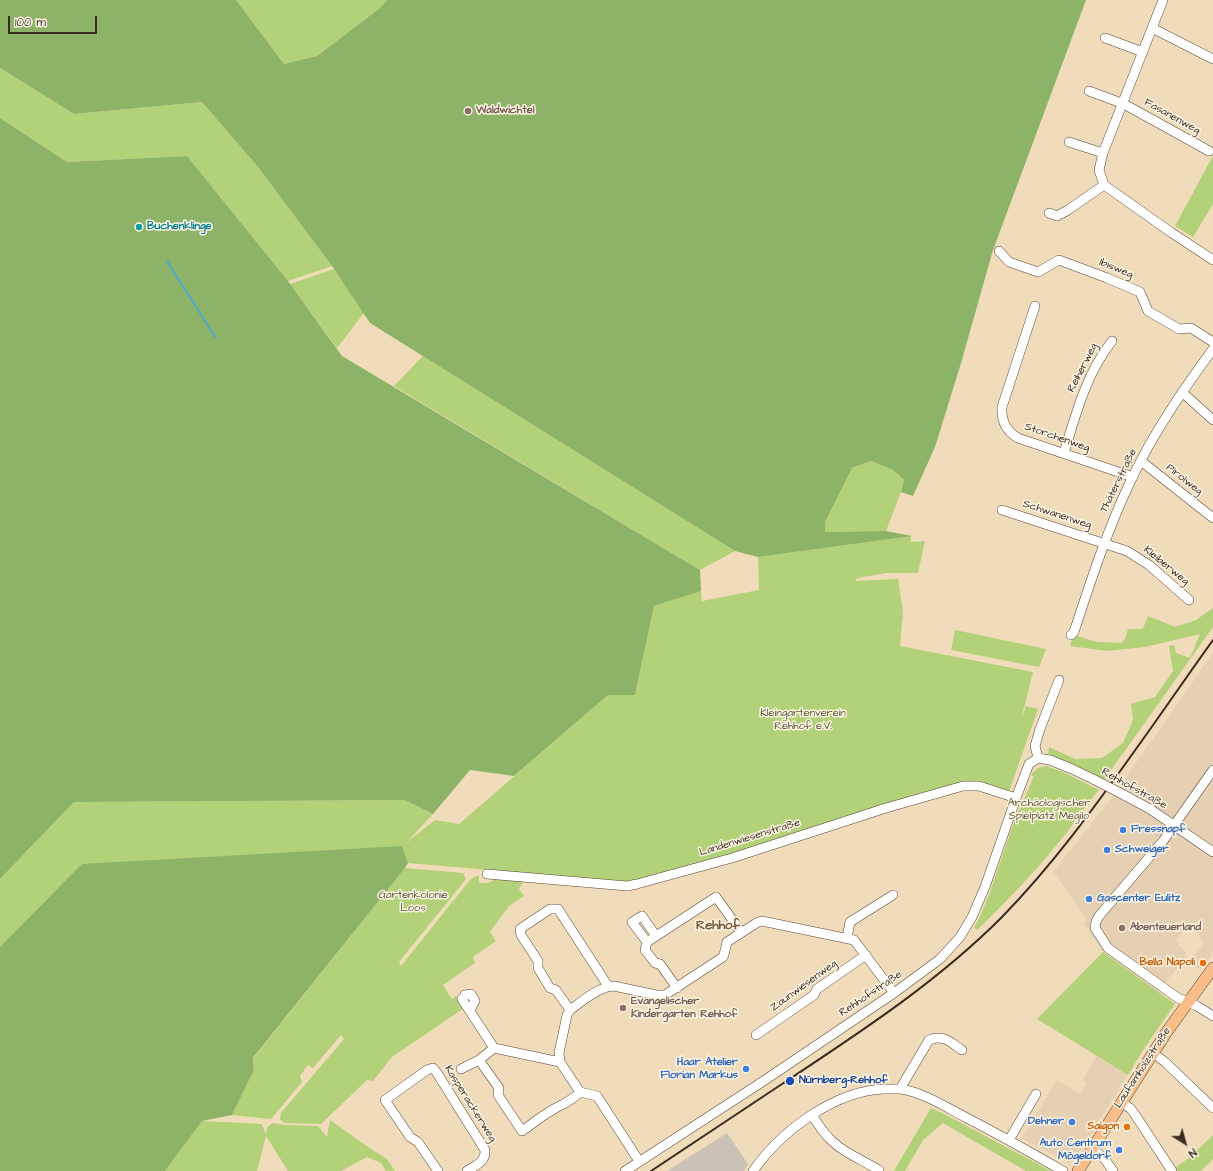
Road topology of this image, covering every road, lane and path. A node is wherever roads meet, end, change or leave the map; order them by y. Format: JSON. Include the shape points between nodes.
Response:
{"nodes":[{"id":1,"x":1163,"y":0,"type":"edge"},
{"id":2,"x":1152,"y":28,"type":"junction"},
{"id":3,"x":1105,"y":38,"type":"dead end"},
{"id":4,"x":1143,"y":52,"type":"junction"},
{"id":5,"x":1213,"y":59,"type":"edge"},
{"id":6,"x":1089,"y":92,"type":"dead end"},
{"id":7,"x":1124,"y":104,"type":"junction"},
{"id":8,"x":1069,"y":142,"type":"dead end"},
{"id":9,"x":1209,"y":151,"type":"dead end"},
{"id":10,"x":1104,"y":153,"type":"junction"},
{"id":11,"x":1104,"y":185,"type":"junction"},
{"id":12,"x":1049,"y":212,"type":"dead end"},
{"id":13,"x":1000,"y":251,"type":"dead end"},
{"id":14,"x":1213,"y":260,"type":"edge"},
{"id":15,"x":1035,"y":306,"type":"dead end"},
{"id":16,"x":1112,"y":341,"type":"dead end"},
{"id":17,"x":1213,"y":342,"type":"edge"},
{"id":18,"x":1213,"y":350,"type":"edge"},
{"id":19,"x":1182,"y":392,"type":"junction"},
{"id":20,"x":1213,"y":420,"type":"edge"},
{"id":21,"x":1064,"y":453,"type":"junction"},
{"id":22,"x":1141,"y":461,"type":"junction"},
{"id":23,"x":1132,"y":477,"type":"junction"},
{"id":24,"x":1002,"y":510,"type":"dead end"},
{"id":25,"x":1213,"y":518,"type":"edge"},
{"id":26,"x":1105,"y":544,"type":"junction"},
{"id":27,"x":1189,"y":600,"type":"dead end"},
{"id":28,"x":1071,"y":635,"type":"dead end"},
{"id":29,"x":1059,"y":680,"type":"dead end"},
{"id":30,"x":1038,"y":758,"type":"junction"},
{"id":31,"x":1213,"y":770,"type":"edge"},
{"id":32,"x":1016,"y":798,"type":"junction"},
{"id":33,"x":1175,"y":826,"type":"junction"},
{"id":34,"x":1213,"y":852,"type":"edge"},
{"id":35,"x":487,"y":874,"type":"dead end"},
{"id":36,"x":893,"y":895,"type":"dead end"},
{"id":37,"x":741,"y":932,"type":"junction"},
{"id":38,"x":656,"y":936,"type":"junction"},
{"id":39,"x":847,"y":938,"type":"junction"},
{"id":40,"x":647,"y":942,"type":"junction"},
{"id":41,"x":866,"y":955,"type":"junction"},
{"id":42,"x":1213,"y":968,"type":"edge"},
{"id":43,"x":608,"y":986,"type":"junction"},
{"id":44,"x":677,"y":988,"type":"junction"},
{"id":45,"x":894,"y":993,"type":"junction"},
{"id":46,"x":1188,"y":1002,"type":"junction"},
{"id":47,"x":470,"y":1010,"type":"dead end"},
{"id":48,"x":570,"y":1010,"type":"junction"},
{"id":49,"x":1213,"y":1016,"type":"edge"},
{"id":50,"x":756,"y":1035,"type":"dead end"},
{"id":51,"x":494,"y":1048,"type":"junction"},
{"id":52,"x":962,"y":1050,"type":"dead end"},
{"id":53,"x":1153,"y":1053,"type":"junction"},
{"id":54,"x":479,"y":1060,"type":"junction"},
{"id":55,"x":560,"y":1062,"type":"junction"},
{"id":56,"x":461,"y":1070,"type":"dead end"},
{"id":57,"x":900,"y":1089,"type":"junction"},
{"id":58,"x":580,"y":1092,"type":"junction"},
{"id":59,"x":1036,"y":1094,"type":"dead end"},
{"id":60,"x":1121,"y":1102,"type":"junction"},
{"id":61,"x":1213,"y":1108,"type":"edge"},
{"id":62,"x":812,"y":1115,"type":"junction"},
{"id":63,"x":1009,"y":1140,"type":"junction"},
{"id":64,"x":1092,"y":1148,"type":"junction"},
{"id":65,"x":639,"y":1161,"type":"junction"},
{"id":66,"x":879,"y":1170,"type":"dead end"},
{"id":67,"x":438,"y":1171,"type":"edge"},
{"id":68,"x":467,"y":1171,"type":"edge"},
{"id":69,"x":625,"y":1171,"type":"edge"},
{"id":70,"x":753,"y":1171,"type":"edge"},
{"id":71,"x":1063,"y":1171,"type":"edge"},
{"id":72,"x":1078,"y":1171,"type":"edge"},
{"id":73,"x":1113,"y":1171,"type":"edge"},
{"id":74,"x":1172,"y":1171,"type":"edge"}],
"edges":[{"from":1,"to":2,"type":"street"},
{"from":2,"to":4,"type":"street"},
{"from":2,"to":5,"type":"street"},
{"from":3,"to":4,"type":"street"},
{"from":4,"to":7,"type":"street"},
{"from":6,"to":7,"type":"street","name":"Fasanenweg"},
{"from":7,"to":9,"type":"street","name":"Fasanenweg"},
{"from":7,"to":10,"type":"street"},
{"from":8,"to":10,"type":"street"},
{"from":10,"to":11,"type":"street","via":[[1099,170]]},
{"from":11,"to":12,"type":"street","via":[[1057,216]]},
{"from":11,"to":14,"type":"street"},
{"from":13,"to":17,"type":"street","name":"Ibisweg","via":[[1009,262],[1038,272],[1059,260],[1140,292],[1148,311],[1179,329],[1191,328]]},
{"from":15,"to":21,"type":"street","name":"Storchenweg","via":[[1002,407],[1002,414],[1005,426],[1018,438]]},
{"from":16,"to":21,"type":"street","name":"Reiherweg","via":[[1103,352],[1084,389]]},
{"from":18,"to":19,"type":"street","name":"Thäterstraße"},
{"from":19,"to":20,"type":"street"},
{"from":19,"to":22,"type":"street","name":"Thäterstraße"},
{"from":21,"to":23,"type":"street","name":"Storchenweg"},
{"from":22,"to":23,"type":"street","name":"Thäterstraße"},
{"from":22,"to":25,"type":"street","name":"Pirolweg"},
{"from":23,"to":26,"type":"street","name":"Thäterstraße"},
{"from":24,"to":26,"type":"street","name":"Schwanenweg"},
{"from":26,"to":27,"type":"street","name":"Kleiberweg","via":[[1127,551],[1142,560]]},
{"from":26,"to":28,"type":"street","name":"Thäterstraße"},
{"from":29,"to":30,"type":"street","via":[[1035,746]]},
{"from":30,"to":32,"type":"street","name":"Rehhofstraße","via":[[1030,764]]},
{"from":30,"to":33,"type":"street","name":"Rehhofstraße","bridge":true,"via":[[1050,760],[1095,780],[1150,809]]},
{"from":31,"to":33,"type":"street"},
{"from":32,"to":35,"type":"street","name":"Landenwiesenstraße","via":[[979,786],[963,786],[732,858],[627,886]]},
{"from":32,"to":45,"type":"street","name":"Rehhofstraße","via":[[985,887],[960,937],[940,959]]},
{"from":33,"to":34,"type":"street","name":"Rehhofstraße"},
{"from":33,"to":46,"type":"street","via":[[1098,916],[1095,928],[1108,948],[1175,996]]},
{"from":36,"to":39,"type":"street","via":[[850,922]]},
{"from":37,"to":38,"type":"street","via":[[716,897]]},
{"from":37,"to":39,"type":"street","via":[[762,921]]},
{"from":37,"to":44,"type":"street","via":[[727,942],[723,957]]},
{"from":38,"to":40,"type":"street"},
{"from":38,"to":40,"type":"street","via":[[642,916],[632,922]]},
{"from":39,"to":41,"type":"street","via":[[854,940]]},
{"from":40,"to":44,"type":"street","via":[[645,950],[654,963],[660,964]]},
{"from":41,"to":45,"type":"street"},
{"from":41,"to":50,"type":"street","name":"Zaunwiesenweg"},
{"from":42,"to":46,"type":"main road","name":"Laufamholzstraße"},
{"from":43,"to":44,"type":"street","via":[[656,996],[665,995]]},
{"from":43,"to":48,"type":"street"},
{"from":43,"to":48,"type":"street","via":[[558,909],[550,909],[520,929],[520,935],[538,961],[538,968],[550,988],[556,990]]},
{"from":45,"to":65,"type":"street","name":"Rehhofstraße"},
{"from":46,"to":49,"type":"street"},
{"from":46,"to":53,"type":"main road","name":"Laufamholzstraße"},
{"from":47,"to":51,"type":"street"},
{"from":48,"to":55,"type":"street","via":[[558,1053]]},
{"from":51,"to":54,"type":"street"},
{"from":51,"to":55,"type":"street"},
{"from":52,"to":57,"type":"street","via":[[943,1039],[936,1037],[929,1040]]},
{"from":53,"to":60,"type":"main road","name":"Laufamholzstraße"},
{"from":53,"to":61,"type":"street"},
{"from":54,"to":56,"type":"street"},
{"from":54,"to":58,"type":"street","via":[[499,1088],[498,1095],[522,1131]]},
{"from":55,"to":58,"type":"street"},
{"from":57,"to":62,"type":"street","via":[[881,1089],[853,1094]]},
{"from":57,"to":63,"type":"street","via":[[938,1102]]},
{"from":58,"to":65,"type":"street","via":[[597,1096]]},
{"from":59,"to":63,"type":"street"},
{"from":60,"to":64,"type":"main road","name":"Laufamholzstraße"},
{"from":60,"to":74,"type":"street","via":[[1133,1111]]},
{"from":62,"to":66,"type":"street","via":[[833,1142]]},
{"from":62,"to":70,"type":"street","via":[[776,1144]]},
{"from":63,"to":71,"type":"street"},
{"from":64,"to":72,"type":"main road","name":"Laufamholzstraße"},
{"from":64,"to":73,"type":"street","via":[[1104,1158]]},
{"from":65,"to":69,"type":"street","name":"Rehhofstraße"},
{"from":67,"to":68,"type":"street","name":"Kasperackerweg","via":[[418,1142],[410,1137],[385,1100],[433,1068],[485,1150],[484,1159]]}]}
